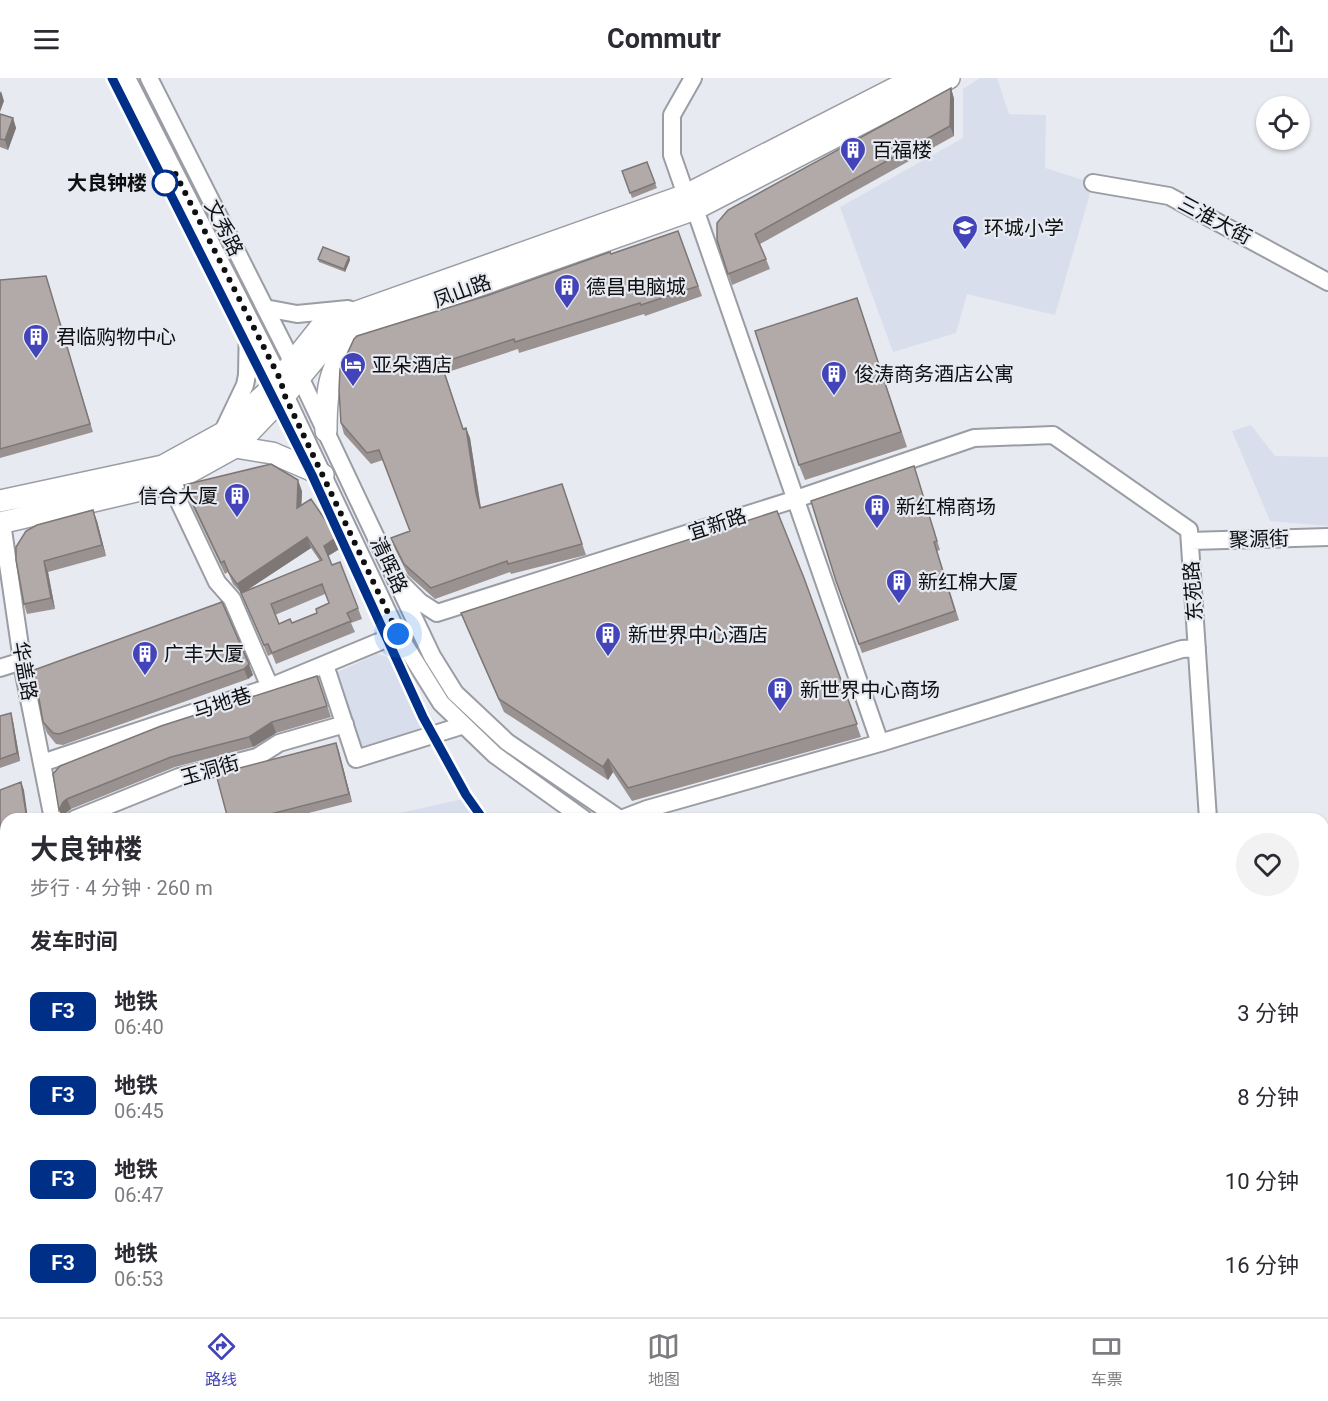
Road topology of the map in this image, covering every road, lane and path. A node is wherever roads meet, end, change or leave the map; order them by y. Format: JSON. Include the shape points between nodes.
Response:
{"nodes":[{"id":1,"x":127,"y":78,"type":"edge"},
{"id":2,"x":148,"y":78,"type":"edge"},
{"id":3,"x":693,"y":78,"type":"edge"},
{"id":4,"x":915,"y":78,"type":"edge"},
{"id":5,"x":949,"y":78,"type":"edge"},
{"id":6,"x":1093,"y":183,"type":"dead end"},
{"id":7,"x":690,"y":202,"type":"junction"},
{"id":8,"x":1328,"y":282,"type":"edge"},
{"id":9,"x":373,"y":307,"type":"junction"},
{"id":10,"x":265,"y":308,"type":"junction"},
{"id":11,"x":249,"y":318,"type":"junction"},
{"id":12,"x":355,"y":329,"type":"junction"},
{"id":13,"x":289,"y":379,"type":"junction"},
{"id":14,"x":326,"y":431,"type":"junction"},
{"id":15,"x":1053,"y":435,"type":"joint"},
{"id":16,"x":229,"y":440,"type":"junction"},
{"id":17,"x":323,"y":475,"type":"junction"},
{"id":18,"x":170,"y":483,"type":"junction"},
{"id":19,"x":796,"y":499,"type":"junction"},
{"id":20,"x":0,"y":501,"type":"edge"},
{"id":21,"x":1,"y":523,"type":"edge"},
{"id":22,"x":1328,"y":537,"type":"edge"},
{"id":23,"x":1190,"y":541,"type":"junction"},
{"id":24,"x":395,"y":577,"type":"junction"},
{"id":25,"x":437,"y":613,"type":"junction"},
{"id":26,"x":398,"y":634,"type":"junction"},
{"id":27,"x":1197,"y":648,"type":"junction"},
{"id":28,"x":432,"y":656,"type":"junction"},
{"id":29,"x":325,"y":664,"type":"junction"},
{"id":30,"x":0,"y":668,"type":"edge"},
{"id":31,"x":27,"y":668,"type":"junction"},
{"id":32,"x":270,"y":687,"type":"junction"},
{"id":33,"x":345,"y":724,"type":"junction"},
{"id":34,"x":464,"y":725,"type":"junction"},
{"id":35,"x":880,"y":743,"type":"junction"},
{"id":36,"x":42,"y":763,"type":"junction"},
{"id":37,"x":52,"y":813,"type":"edge"},
{"id":38,"x":90,"y":813,"type":"edge"},
{"id":39,"x":570,"y":813,"type":"edge"},
{"id":40,"x":611,"y":813,"type":"edge"},
{"id":41,"x":636,"y":813,"type":"edge"},
{"id":42,"x":1208,"y":813,"type":"edge"}],
"edges":[{"from":1,"to":11,"type":"street","name":"文秀路"},
{"from":2,"to":10,"type":"street","name":"文秀路"},
{"from":3,"to":7,"type":"street","via":[[672,115],[672,155]]},
{"from":4,"to":7,"type":"main road","name":"凤山路"},
{"from":5,"to":7,"type":"main road","name":"凤山路"},
{"from":6,"to":8,"type":"street","name":"三淮大街","via":[[1169,196]]},
{"from":7,"to":9,"type":"main road","name":"凤山路"},
{"from":7,"to":12,"type":"main road","name":"凤山路"},
{"from":7,"to":19,"type":"street"},
{"from":9,"to":10,"type":"street","via":[[297,314]]},
{"from":9,"to":13,"type":"main road","name":"凤山路","via":[[324,324]]},
{"from":10,"to":13,"type":"street","name":"文秀路"},
{"from":11,"to":13,"type":"street","name":"文秀路"},
{"from":11,"to":16,"type":"street","via":[[247,375]]},
{"from":12,"to":13,"type":"main road","name":"凤山路","via":[[333,337]]},
{"from":12,"to":14,"type":"main road","via":[[330,377]]},
{"from":13,"to":14,"type":"street","name":"清晖路"},
{"from":13,"to":16,"type":"main road","name":"凤山路"},
{"from":13,"to":17,"type":"street","name":"清晖路"},
{"from":14,"to":24,"type":"street","name":"清晖路"},
{"from":15,"to":19,"type":"street","name":"宜新路","via":[[974,438]]},
{"from":15,"to":23,"type":"street","name":"东苑路","via":[[1189,530]]},
{"from":16,"to":17,"type":"main road"},
{"from":16,"to":18,"type":"main road","name":"凤山路"},
{"from":16,"to":20,"type":"main road","name":"凤山路","via":[[163,466]]},
{"from":17,"to":26,"type":"street","name":"清晖路"},
{"from":18,"to":21,"type":"main road","name":"凤山路"},
{"from":18,"to":32,"type":"street"},
{"from":19,"to":25,"type":"street","name":"宜新路"},
{"from":19,"to":35,"type":"street"},
{"from":21,"to":31,"type":"street","name":"华盖路"},
{"from":22,"to":23,"type":"street","name":"聚源街"},
{"from":23,"to":27,"type":"street","name":"东苑路"},
{"from":24,"to":25,"type":"street"},
{"from":24,"to":28,"type":"street","name":"清晖路"},
{"from":25,"to":28,"type":"street","via":[[427,633]]},
{"from":26,"to":29,"type":"street","name":"马地巷"},
{"from":26,"to":34,"type":"street","name":"清晖路","via":[[441,703]]},
{"from":27,"to":35,"type":"street","via":[[1182,649]]},
{"from":27,"to":42,"type":"street","name":"东苑路"},
{"from":28,"to":40,"type":"street","name":"清晖路","via":[[455,693],[507,742]]},
{"from":29,"to":32,"type":"street","name":"马地巷"},
{"from":29,"to":33,"type":"street"},
{"from":30,"to":31,"type":"street"},
{"from":31,"to":36,"type":"street","name":"华盖路"},
{"from":32,"to":36,"type":"street","name":"马地巷"},
{"from":33,"to":34,"type":"street","via":[[356,759]]},
{"from":33,"to":38,"type":"street","name":"玉洞街","via":[[279,743],[257,757],[179,777]]},
{"from":34,"to":39,"type":"street","name":"清晖路","via":[[495,755]]},
{"from":35,"to":41,"type":"street"},
{"from":36,"to":37,"type":"street","name":"华盖路"}]}
